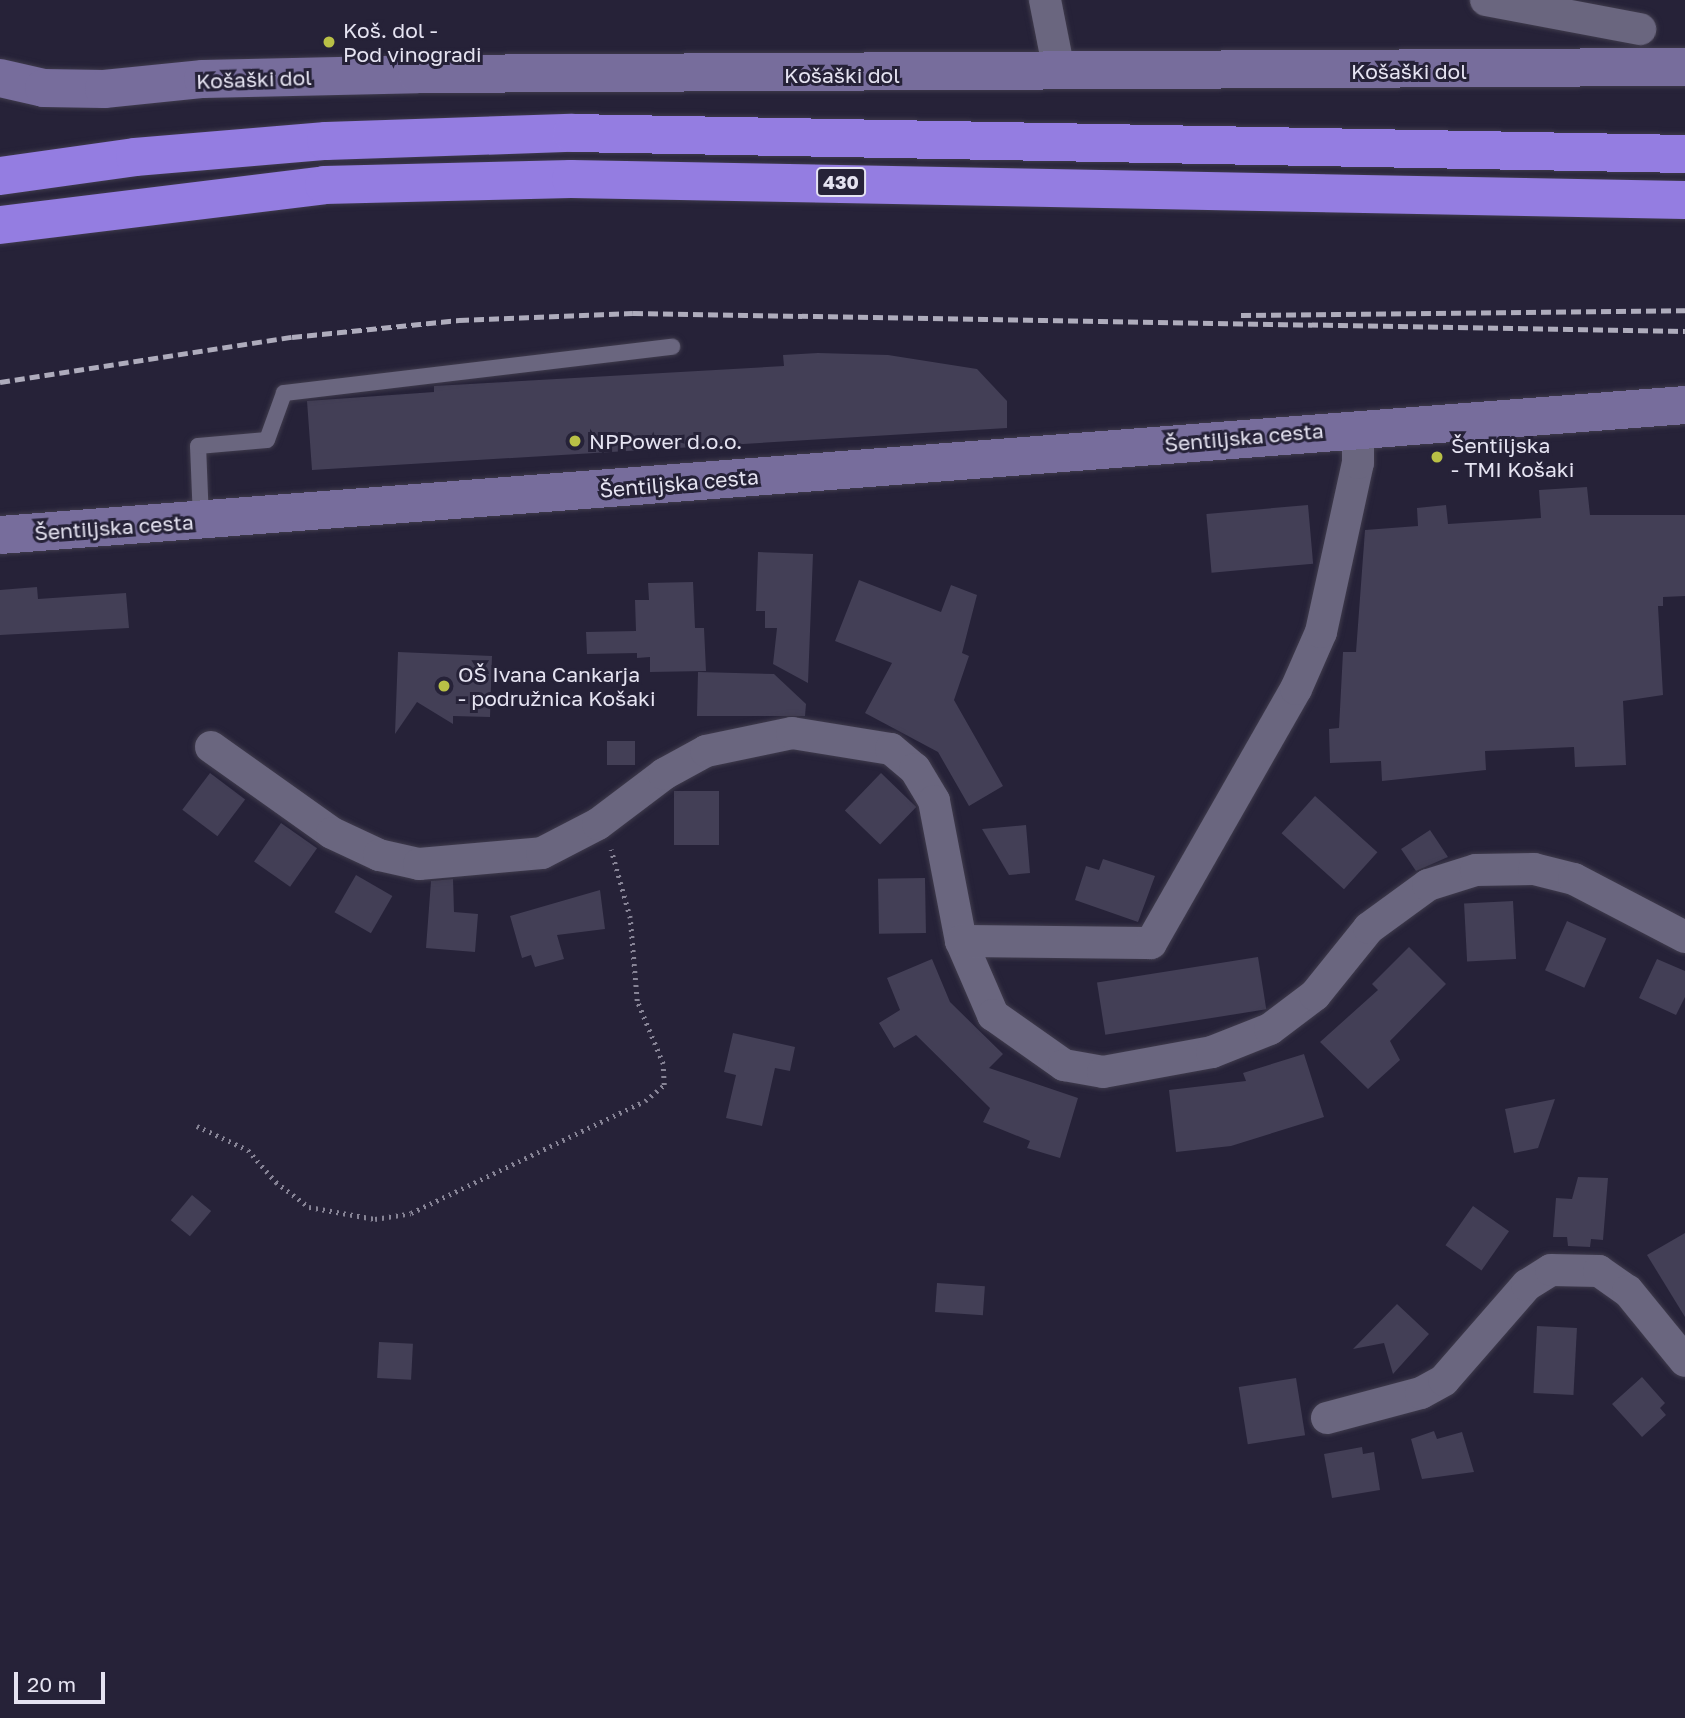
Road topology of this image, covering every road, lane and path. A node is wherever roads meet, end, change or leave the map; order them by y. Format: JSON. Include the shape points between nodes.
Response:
{"nodes":[{"id":1,"x":1045,"y":0,"type":"edge"},
{"id":2,"x":1486,"y":0,"type":"edge"},
{"id":3,"x":1640,"y":29,"type":"dead end"},
{"id":4,"x":1685,"y":67,"type":"edge"},
{"id":5,"x":1059,"y":71,"type":"junction"},
{"id":6,"x":0,"y":78,"type":"edge"},
{"id":7,"x":1685,"y":154,"type":"edge"},
{"id":8,"x":0,"y":176,"type":"edge"},
{"id":9,"x":1685,"y":200,"type":"edge"},
{"id":10,"x":0,"y":225,"type":"edge"},
{"id":11,"x":672,"y":347,"type":"dead end"},
{"id":12,"x":1685,"y":405,"type":"edge"},
{"id":13,"x":1358,"y":428,"type":"junction"},
{"id":14,"x":201,"y":520,"type":"junction"},
{"id":15,"x":0,"y":535,"type":"edge"},
{"id":16,"x":211,"y":747,"type":"dead end"},
{"id":17,"x":598,"y":824,"type":"junction"},
{"id":18,"x":1685,"y":937,"type":"edge"},
{"id":19,"x":961,"y":941,"type":"junction"},
{"id":20,"x":197,"y":1126,"type":"dead end"},
{"id":21,"x":1685,"y":1361,"type":"edge"},
{"id":22,"x":1327,"y":1418,"type":"dead end"}],
"edges":[{"from":1,"to":5,"type":"street"},
{"from":2,"to":3,"type":"street"},
{"from":4,"to":5,"type":"street","name":"Košaški dol"},
{"from":5,"to":6,"type":"street","name":"Košaški dol","via":[[417,74],[203,79],[104,89],[44,88]]},
{"from":7,"to":8,"type":"highway","number":"430","via":[[572,134],[326,141],[135,157]]},
{"from":9,"to":10,"type":"highway","number":"430","via":[[570,179],[324,185]]},
{"from":11,"to":14,"type":"lane","via":[[284,393],[267,440],[198,446]]},
{"from":12,"to":13,"type":"street","name":"Šentiljska cesta"},
{"from":13,"to":14,"type":"street","name":"Šentiljska cesta"},
{"from":13,"to":19,"type":"street","via":[[1358,463],[1321,632],[1296,689],[1151,943]]},
{"from":14,"to":15,"type":"street","name":"Šentiljska cesta"},
{"from":16,"to":17,"type":"street","via":[[332,833],[379,855],[419,864],[542,853]]},
{"from":17,"to":19,"type":"street","via":[[664,774],[706,751],[792,733],[891,749],[915,769],[934,801]]},
{"from":17,"to":20,"type":"path","via":[[621,870],[637,1001],[663,1064],[664,1084],[645,1101],[411,1213],[375,1219],[309,1207],[276,1182],[248,1150]]},
{"from":18,"to":19,"type":"street","via":[[1574,879],[1534,869],[1476,870],[1428,885],[1369,928],[1315,995],[1270,1029],[1212,1052],[1103,1072],[1064,1065],[993,1015]]},
{"from":21,"to":22,"type":"street","via":[[1628,1291],[1608,1277],[1576,1266],[1551,1270],[1527,1285],[1444,1380],[1421,1393]]}]}
